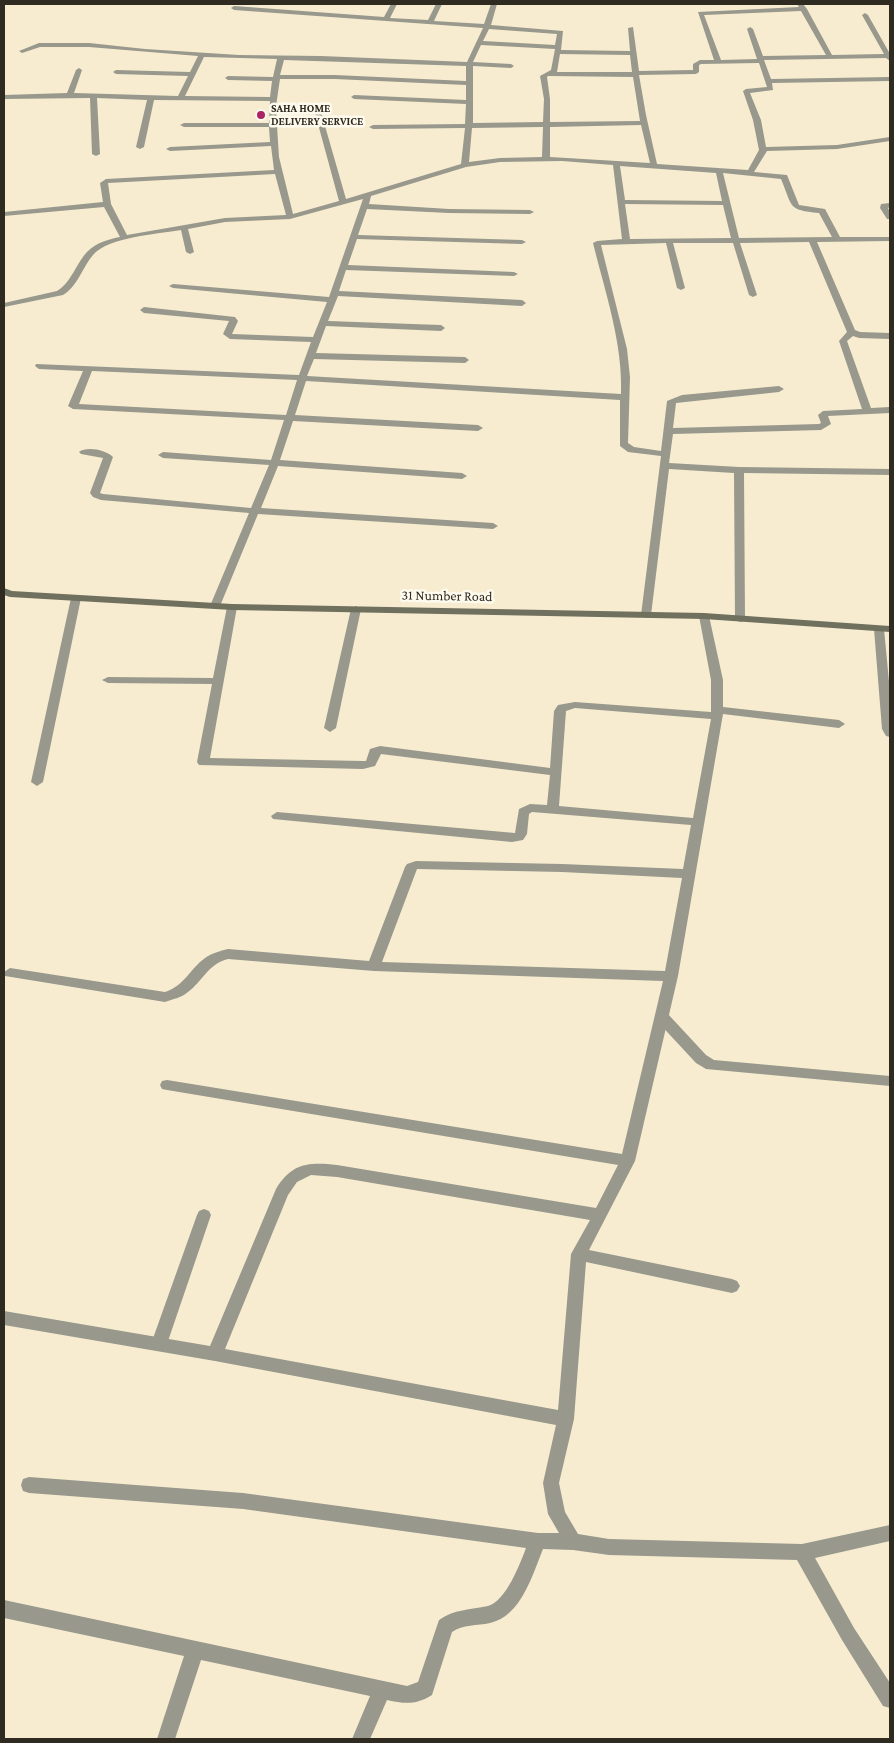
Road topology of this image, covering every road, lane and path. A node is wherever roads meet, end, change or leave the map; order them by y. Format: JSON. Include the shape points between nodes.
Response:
{"nodes":[{"id":1,"x":394,"y":4,"type":"edge"},
{"id":2,"x":439,"y":4,"type":"edge"},
{"id":3,"x":494,"y":4,"type":"edge"},
{"id":4,"x":802,"y":7,"type":"edge"},
{"id":5,"x":234,"y":8,"type":"dead end"},
{"id":6,"x":865,"y":15,"type":"dead end"},
{"id":7,"x":386,"y":19,"type":"junction"},
{"id":8,"x":430,"y":22,"type":"junction"},
{"id":9,"x":487,"y":26,"type":"junction"},
{"id":10,"x":631,"y":28,"type":"dead end"},
{"id":11,"x":750,"y":29,"type":"dead end"},
{"id":12,"x":478,"y":43,"type":"junction"},
{"id":13,"x":558,"y":50,"type":"junction"},
{"id":14,"x":22,"y":51,"type":"dead end"},
{"id":15,"x":633,"y":53,"type":"junction"},
{"id":16,"x":202,"y":54,"type":"junction"},
{"id":17,"x":830,"y":57,"type":"junction"},
{"id":18,"x":889,"y":57,"type":"edge"},
{"id":19,"x":281,"y":58,"type":"junction"},
{"id":20,"x":760,"y":59,"type":"junction"},
{"id":21,"x":718,"y":61,"type":"junction"},
{"id":22,"x":470,"y":64,"type":"junction"},
{"id":23,"x":511,"y":66,"type":"dead end"},
{"id":24,"x":79,"y":70,"type":"dead end"},
{"id":25,"x":116,"y":72,"type":"dead end"},
{"id":26,"x":193,"y":74,"type":"junction"},
{"id":27,"x":547,"y":74,"type":"junction"},
{"id":28,"x":636,"y":74,"type":"junction"},
{"id":29,"x":228,"y":78,"type":"dead end"},
{"id":30,"x":276,"y":78,"type":"junction"},
{"id":31,"x":890,"y":79,"type":"edge"},
{"id":32,"x":768,"y":81,"type":"junction"},
{"id":33,"x":469,"y":83,"type":"junction"},
{"id":34,"x":70,"y":95,"type":"junction"},
{"id":35,"x":93,"y":96,"type":"junction"},
{"id":36,"x":4,"y":97,"type":"edge"},
{"id":37,"x":354,"y":97,"type":"dead end"},
{"id":38,"x":151,"y":98,"type":"junction"},
{"id":39,"x":181,"y":98,"type":"junction"},
{"id":40,"x":272,"y":99,"type":"junction"},
{"id":41,"x":469,"y":102,"type":"junction"},
{"id":42,"x":272,"y":108,"type":"junction"},
{"id":43,"x":644,"y":123,"type":"junction"},
{"id":44,"x":272,"y":124,"type":"junction"},
{"id":45,"x":548,"y":124,"type":"junction"},
{"id":46,"x":184,"y":125,"type":"dead end"},
{"id":47,"x":469,"y":125,"type":"junction"},
{"id":48,"x":373,"y":127,"type":"dead end"},
{"id":49,"x":890,"y":139,"type":"edge"},
{"id":50,"x":272,"y":144,"type":"junction"},
{"id":51,"x":140,"y":147,"type":"dead end"},
{"id":52,"x":170,"y":149,"type":"dead end"},
{"id":53,"x":763,"y":150,"type":"junction"},
{"id":54,"x":96,"y":154,"type":"dead end"},
{"id":55,"x":546,"y":159,"type":"junction"},
{"id":56,"x":616,"y":163,"type":"junction"},
{"id":57,"x":465,"y":165,"type":"junction"},
{"id":58,"x":654,"y":166,"type":"junction"},
{"id":59,"x":719,"y":171,"type":"junction"},
{"id":60,"x":276,"y":172,"type":"junction"},
{"id":61,"x":746,"y":173,"type":"junction"},
{"id":62,"x":368,"y":195,"type":"junction"},
{"id":63,"x":343,"y":202,"type":"junction"},
{"id":64,"x":621,"y":202,"type":"junction"},
{"id":65,"x":727,"y":203,"type":"junction"},
{"id":66,"x":107,"y":204,"type":"junction"},
{"id":67,"x":890,"y":205,"type":"edge"},
{"id":68,"x":363,"y":206,"type":"junction"},
{"id":69,"x":530,"y":212,"type":"dead end"},
{"id":70,"x":4,"y":214,"type":"edge"},
{"id":71,"x":290,"y":216,"type":"junction"},
{"id":72,"x":890,"y":217,"type":"edge"},
{"id":73,"x":184,"y":227,"type":"junction"},
{"id":74,"x":353,"y":237,"type":"junction"},
{"id":75,"x":124,"y":238,"type":"junction"},
{"id":76,"x":890,"y":239,"type":"edge"},
{"id":77,"x":812,"y":240,"type":"junction"},
{"id":78,"x":838,"y":240,"type":"junction"},
{"id":79,"x":626,"y":241,"type":"junction"},
{"id":80,"x":669,"y":241,"type":"junction"},
{"id":81,"x":736,"y":241,"type":"junction"},
{"id":82,"x":522,"y":242,"type":"dead end"},
{"id":83,"x":190,"y":252,"type":"dead end"},
{"id":84,"x":342,"y":267,"type":"junction"},
{"id":85,"x":514,"y":274,"type":"dead end"},
{"id":86,"x":173,"y":286,"type":"dead end"},
{"id":87,"x":681,"y":288,"type":"dead end"},
{"id":88,"x":753,"y":295,"type":"dead end"},
{"id":89,"x":334,"y":297,"type":"junction"},
{"id":90,"x":522,"y":303,"type":"dead end"},
{"id":91,"x":4,"y":305,"type":"edge"},
{"id":92,"x":144,"y":310,"type":"dead end"},
{"id":93,"x":323,"y":323,"type":"junction"},
{"id":94,"x":440,"y":328,"type":"dead end"},
{"id":95,"x":851,"y":332,"type":"junction"},
{"id":96,"x":890,"y":336,"type":"edge"},
{"id":97,"x":317,"y":340,"type":"junction"},
{"id":98,"x":311,"y":356,"type":"junction"},
{"id":99,"x":465,"y":360,"type":"dead end"},
{"id":100,"x":39,"y":366,"type":"dead end"},
{"id":101,"x":89,"y":368,"type":"junction"},
{"id":102,"x":302,"y":378,"type":"junction"},
{"id":103,"x":779,"y":389,"type":"dead end"},
{"id":104,"x":624,"y":397,"type":"junction"},
{"id":105,"x":890,"y":410,"type":"edge"},
{"id":106,"x":867,"y":411,"type":"junction"},
{"id":107,"x":290,"y":418,"type":"junction"},
{"id":108,"x":478,"y":428,"type":"dead end"},
{"id":109,"x":668,"y":431,"type":"junction"},
{"id":110,"x":84,"y":452,"type":"dead end"},
{"id":111,"x":666,"y":454,"type":"junction"},
{"id":112,"x":163,"y":455,"type":"dead end"},
{"id":113,"x":275,"y":462,"type":"junction"},
{"id":114,"x":665,"y":466,"type":"junction"},
{"id":115,"x":739,"y":470,"type":"junction"},
{"id":116,"x":890,"y":472,"type":"edge"},
{"id":117,"x":462,"y":476,"type":"dead end"},
{"id":118,"x":256,"y":511,"type":"junction"},
{"id":119,"x":493,"y":526,"type":"dead end"},
{"id":120,"x":4,"y":591,"type":"edge"},
{"id":121,"x":76,"y":598,"type":"junction"},
{"id":122,"x":215,"y":606,"type":"junction"},
{"id":123,"x":232,"y":607,"type":"junction"},
{"id":124,"x":356,"y":608,"type":"junction"},
{"id":125,"x":646,"y":615,"type":"junction"},
{"id":126,"x":704,"y":616,"type":"junction"},
{"id":127,"x":740,"y":619,"type":"junction"},
{"id":128,"x":885,"y":629,"type":"edge"},
{"id":129,"x":108,"y":680,"type":"dead end"},
{"id":130,"x":218,"y":681,"type":"junction"},
{"id":131,"x":717,"y":713,"type":"junction"},
{"id":132,"x":839,"y":724,"type":"dead end"},
{"id":133,"x":330,"y":728,"type":"dead end"},
{"id":134,"x":890,"y":733,"type":"edge"},
{"id":135,"x":555,"y":772,"type":"junction"},
{"id":136,"x":38,"y":782,"type":"dead end"},
{"id":137,"x":553,"y":810,"type":"junction"},
{"id":138,"x":277,"y":816,"type":"dead end"},
{"id":139,"x":698,"y":822,"type":"junction"},
{"id":140,"x":689,"y":874,"type":"junction"},
{"id":141,"x":374,"y":966,"type":"junction"},
{"id":142,"x":10,"y":973,"type":"dead end"},
{"id":143,"x":671,"y":976,"type":"junction"},
{"id":144,"x":662,"y":1017,"type":"junction"},
{"id":145,"x":890,"y":1081,"type":"edge"},
{"id":146,"x":167,"y":1085,"type":"dead end"},
{"id":147,"x":628,"y":1161,"type":"junction"},
{"id":148,"x":204,"y":1215,"type":"dead end"},
{"id":149,"x":599,"y":1215,"type":"junction"},
{"id":150,"x":580,"y":1254,"type":"junction"},
{"id":151,"x":732,"y":1286,"type":"dead end"},
{"id":152,"x":4,"y":1318,"type":"edge"},
{"id":153,"x":159,"y":1344,"type":"junction"},
{"id":154,"x":215,"y":1354,"type":"junction"},
{"id":155,"x":566,"y":1420,"type":"junction"},
{"id":156,"x":29,"y":1485,"type":"dead end"},
{"id":157,"x":890,"y":1533,"type":"edge"},
{"id":158,"x":538,"y":1541,"type":"junction"},
{"id":159,"x":573,"y":1542,"type":"junction"},
{"id":160,"x":802,"y":1552,"type":"junction"},
{"id":161,"x":4,"y":1609,"type":"edge"},
{"id":162,"x":195,"y":1650,"type":"junction"},
{"id":163,"x":382,"y":1690,"type":"junction"},
{"id":164,"x":890,"y":1699,"type":"edge"},
{"id":165,"x":166,"y":1739,"type":"edge"},
{"id":166,"x":361,"y":1739,"type":"edge"}],
"edges":[{"from":1,"to":7,"type":"street"},
{"from":2,"to":8,"type":"street"},
{"from":3,"to":9,"type":"street"},
{"from":4,"to":17,"type":"street"},
{"from":4,"to":21,"type":"street","via":[[700,13]]},
{"from":5,"to":7,"type":"street"},
{"from":6,"to":18,"type":"street"},
{"from":7,"to":8,"type":"street"},
{"from":8,"to":9,"type":"street"},
{"from":9,"to":12,"type":"street"},
{"from":9,"to":13,"type":"street","via":[[558,31],[562,33]]},
{"from":10,"to":15,"type":"street"},
{"from":11,"to":20,"type":"street"},
{"from":12,"to":13,"type":"street"},
{"from":12,"to":22,"type":"street"},
{"from":13,"to":15,"type":"street"},
{"from":13,"to":27,"type":"street","via":[[554,71]]},
{"from":14,"to":16,"type":"street","via":[[39,45],[89,45]]},
{"from":15,"to":28,"type":"street"},
{"from":16,"to":19,"type":"street"},
{"from":16,"to":26,"type":"street"},
{"from":17,"to":18,"type":"street"},
{"from":17,"to":20,"type":"street"},
{"from":19,"to":22,"type":"street"},
{"from":19,"to":30,"type":"street"},
{"from":20,"to":21,"type":"street"},
{"from":20,"to":32,"type":"street"},
{"from":21,"to":28,"type":"street","via":[[696,63],[696,72]]},
{"from":22,"to":23,"type":"street"},
{"from":22,"to":33,"type":"street"},
{"from":24,"to":34,"type":"street"},
{"from":25,"to":26,"type":"street"},
{"from":26,"to":39,"type":"street"},
{"from":27,"to":28,"type":"street"},
{"from":27,"to":45,"type":"street","via":[[543,76]]},
{"from":28,"to":43,"type":"street"},
{"from":29,"to":30,"type":"street"},
{"from":30,"to":33,"type":"street","via":[[335,77]]},
{"from":30,"to":40,"type":"street"},
{"from":31,"to":32,"type":"street"},
{"from":32,"to":53,"type":"street","via":[[770,90],[746,91],[757,120]]},
{"from":33,"to":41,"type":"street"},
{"from":34,"to":35,"type":"street"},
{"from":34,"to":36,"type":"street"},
{"from":35,"to":38,"type":"street"},
{"from":35,"to":54,"type":"street"},
{"from":37,"to":41,"type":"street"},
{"from":38,"to":39,"type":"street"},
{"from":38,"to":51,"type":"street"},
{"from":39,"to":40,"type":"street"},
{"from":40,"to":42,"type":"street"},
{"from":41,"to":47,"type":"street"},
{"from":42,"to":44,"type":"street"},
{"from":42,"to":63,"type":"street","via":[[315,109],[318,112]]},
{"from":43,"to":45,"type":"street"},
{"from":43,"to":58,"type":"street"},
{"from":44,"to":46,"type":"street"},
{"from":44,"to":50,"type":"street"},
{"from":45,"to":47,"type":"street"},
{"from":45,"to":55,"type":"street"},
{"from":47,"to":48,"type":"street"},
{"from":47,"to":57,"type":"street"},
{"from":49,"to":53,"type":"street"},
{"from":50,"to":52,"type":"street"},
{"from":50,"to":60,"type":"street"},
{"from":53,"to":61,"type":"street","via":[[752,171]]},
{"from":55,"to":56,"type":"street"},
{"from":55,"to":57,"type":"street"},
{"from":56,"to":58,"type":"street"},
{"from":56,"to":64,"type":"street"},
{"from":57,"to":62,"type":"street"},
{"from":58,"to":59,"type":"street"},
{"from":59,"to":61,"type":"street"},
{"from":59,"to":65,"type":"street"},
{"from":60,"to":66,"type":"street","via":[[106,181]]},
{"from":60,"to":71,"type":"street"},
{"from":61,"to":78,"type":"street","via":[[784,177],[796,206],[822,211]]},
{"from":62,"to":63,"type":"street"},
{"from":62,"to":68,"type":"street"},
{"from":63,"to":71,"type":"street"},
{"from":64,"to":65,"type":"street"},
{"from":64,"to":79,"type":"street"},
{"from":65,"to":81,"type":"street"},
{"from":66,"to":70,"type":"street"},
{"from":66,"to":75,"type":"street"},
{"from":67,"to":72,"type":"street","via":[[884,208]]},
{"from":68,"to":69,"type":"street"},
{"from":68,"to":74,"type":"street"},
{"from":71,"to":73,"type":"street","via":[[225,220]]},
{"from":73,"to":75,"type":"street"},
{"from":73,"to":83,"type":"street"},
{"from":74,"to":82,"type":"street"},
{"from":74,"to":84,"type":"street"},
{"from":75,"to":91,"type":"street","via":[[108,242],[91,252],[67,289],[60,293]]},
{"from":76,"to":78,"type":"street"},
{"from":77,"to":78,"type":"street"},
{"from":77,"to":81,"type":"street"},
{"from":77,"to":95,"type":"street"},
{"from":79,"to":80,"type":"street"},
{"from":79,"to":104,"type":"street","via":[[597,242],[623,349]]},
{"from":80,"to":81,"type":"street"},
{"from":80,"to":87,"type":"street"},
{"from":81,"to":88,"type":"street"},
{"from":84,"to":85,"type":"street"},
{"from":84,"to":89,"type":"street"},
{"from":86,"to":89,"type":"street"},
{"from":89,"to":90,"type":"street"},
{"from":89,"to":93,"type":"street"},
{"from":92,"to":97,"type":"street","via":[[232,319],[234,321],[227,334],[230,336]]},
{"from":93,"to":94,"type":"street"},
{"from":93,"to":97,"type":"street"},
{"from":95,"to":96,"type":"street"},
{"from":95,"to":106,"type":"street","via":[[843,341]]},
{"from":97,"to":98,"type":"street"},
{"from":98,"to":99,"type":"street"},
{"from":98,"to":102,"type":"street"},
{"from":100,"to":101,"type":"street"},
{"from":101,"to":102,"type":"street"},
{"from":101,"to":107,"type":"street","via":[[73,406]]},
{"from":102,"to":104,"type":"street"},
{"from":102,"to":107,"type":"street"},
{"from":103,"to":109,"type":"street","via":[[676,398],[672,401]]},
{"from":104,"to":111,"type":"street","via":[[623,444],[631,450]]},
{"from":105,"to":106,"type":"street"},
{"from":106,"to":109,"type":"street","via":[[824,413],[826,424],[821,426]]},
{"from":107,"to":108,"type":"street"},
{"from":107,"to":113,"type":"street"},
{"from":109,"to":111,"type":"street"},
{"from":110,"to":118,"type":"street","via":[[108,457],[96,496]]},
{"from":111,"to":114,"type":"street"},
{"from":112,"to":113,"type":"street"},
{"from":113,"to":117,"type":"street"},
{"from":113,"to":118,"type":"street"},
{"from":114,"to":115,"type":"street"},
{"from":114,"to":125,"type":"street"},
{"from":115,"to":116,"type":"street"},
{"from":115,"to":127,"type":"street"},
{"from":118,"to":119,"type":"street"},
{"from":118,"to":122,"type":"street"},
{"from":120,"to":121,"type":"main road","name":"31 Number Road"},
{"from":121,"to":122,"type":"main road","name":"31 Number Road"},
{"from":121,"to":136,"type":"street"},
{"from":122,"to":123,"type":"main road","name":"31 Number Road"},
{"from":123,"to":124,"type":"main road","name":"31 Number Road"},
{"from":123,"to":130,"type":"street"},
{"from":124,"to":125,"type":"main road","name":"31 Number Road"},
{"from":124,"to":133,"type":"street"},
{"from":125,"to":126,"type":"main road","name":"31 Number Road"},
{"from":126,"to":127,"type":"main road","name":"31 Number Road"},
{"from":126,"to":131,"type":"street","via":[[717,680]]},
{"from":127,"to":128,"type":"main road","name":"31 Number Road"},
{"from":128,"to":134,"type":"street"},
{"from":129,"to":130,"type":"street"},
{"from":130,"to":135,"type":"street","via":[[202,762],[368,764],[374,752],[380,750]]},
{"from":131,"to":132,"type":"street"},
{"from":131,"to":135,"type":"street","via":[[575,705],[562,707]]},
{"from":131,"to":139,"type":"street"},
{"from":135,"to":137,"type":"street"},
{"from":137,"to":138,"type":"street","via":[[525,810],[522,834],[512,838]]},
{"from":137,"to":139,"type":"street"},
{"from":139,"to":140,"type":"street"},
{"from":140,"to":141,"type":"street","via":[[416,865],[411,868]]},
{"from":140,"to":143,"type":"street"},
{"from":141,"to":142,"type":"street","via":[[220,955],[212,958],[187,988],[176,996],[165,997]]},
{"from":141,"to":143,"type":"street"},
{"from":143,"to":144,"type":"street"},
{"from":144,"to":145,"type":"street","via":[[701,1059],[711,1064]]},
{"from":144,"to":147,"type":"street"},
{"from":146,"to":147,"type":"street"},
{"from":147,"to":149,"type":"street"},
{"from":148,"to":153,"type":"street"},
{"from":149,"to":150,"type":"street"},
{"from":149,"to":154,"type":"street","via":[[337,1171],[311,1168],[298,1172],[288,1180],[281,1193]]},
{"from":150,"to":151,"type":"street"},
{"from":150,"to":155,"type":"street"},
{"from":152,"to":153,"type":"street"},
{"from":153,"to":154,"type":"street"},
{"from":154,"to":155,"type":"street"},
{"from":155,"to":159,"type":"street","via":[[551,1483],[558,1514]]},
{"from":156,"to":158,"type":"street","via":[[242,1501]]},
{"from":157,"to":160,"type":"street"},
{"from":158,"to":159,"type":"street"},
{"from":158,"to":163,"type":"street","via":[[509,1603],[503,1609],[452,1620],[445,1626],[425,1688],[408,1695]]},
{"from":159,"to":160,"type":"street","via":[[609,1547]]},
{"from":160,"to":164,"type":"street","via":[[848,1634]]},
{"from":161,"to":162,"type":"street"},
{"from":162,"to":163,"type":"street"},
{"from":162,"to":165,"type":"street"},
{"from":163,"to":166,"type":"street"}]}
